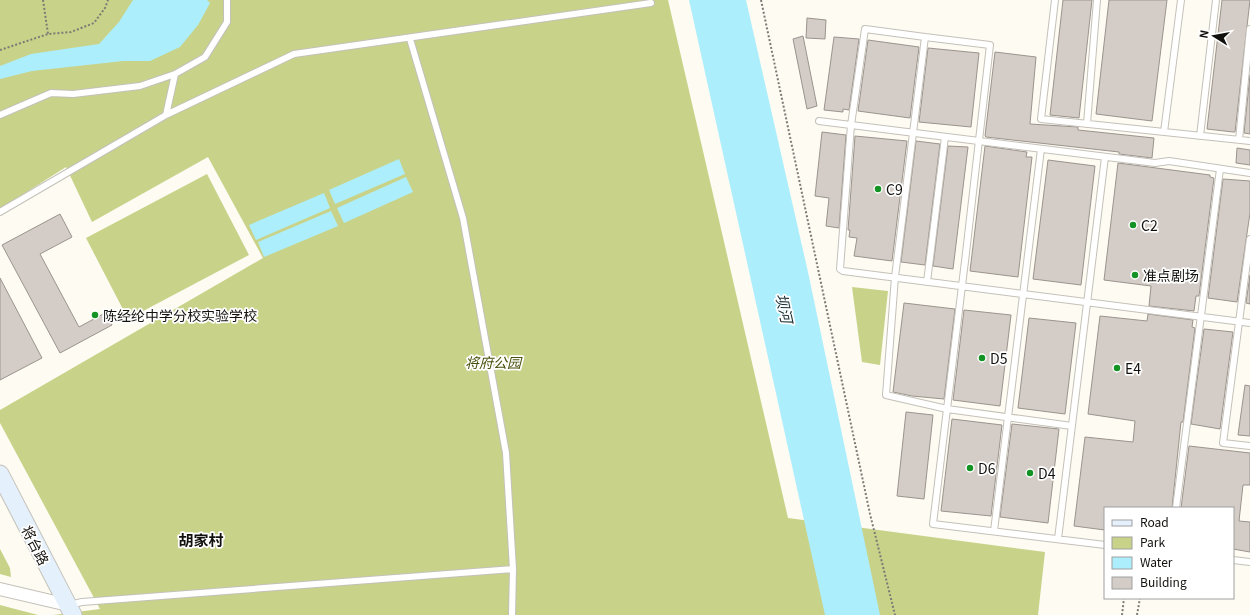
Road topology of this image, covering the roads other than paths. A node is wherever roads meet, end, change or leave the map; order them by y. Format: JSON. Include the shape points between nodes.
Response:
{"nodes":[{"id":1,"x":226,"y":0,"type":"edge"},
{"id":2,"x":1055,"y":0,"type":"edge"},
{"id":3,"x":1097,"y":0,"type":"edge"},
{"id":4,"x":1181,"y":0,"type":"edge"},
{"id":5,"x":1216,"y":0,"type":"edge"},
{"id":6,"x":651,"y":3,"type":"dead end"},
{"id":7,"x":1250,"y":29,"type":"edge"},
{"id":8,"x":925,"y":37,"type":"junction"},
{"id":9,"x":410,"y":38,"type":"junction"},
{"id":10,"x":175,"y":74,"type":"junction"},
{"id":11,"x":0,"y":115,"type":"edge"},
{"id":12,"x":166,"y":115,"type":"junction"},
{"id":13,"x":819,"y":121,"type":"dead end"},
{"id":14,"x":1087,"y":124,"type":"junction"},
{"id":15,"x":851,"y":125,"type":"junction"},
{"id":16,"x":1164,"y":132,"type":"junction"},
{"id":17,"x":913,"y":133,"type":"junction"},
{"id":18,"x":1200,"y":136,"type":"junction"},
{"id":19,"x":945,"y":137,"type":"junction"},
{"id":20,"x":1239,"y":140,"type":"junction"},
{"id":21,"x":979,"y":141,"type":"junction"},
{"id":22,"x":1250,"y":141,"type":"edge"},
{"id":23,"x":1041,"y":149,"type":"junction"},
{"id":24,"x":1105,"y":157,"type":"junction"},
{"id":25,"x":1220,"y":169,"type":"junction"},
{"id":26,"x":1250,"y":173,"type":"edge"},
{"id":27,"x":0,"y":212,"type":"edge"},
{"id":28,"x":1250,"y":239,"type":"edge"},
{"id":29,"x":894,"y":277,"type":"junction"},
{"id":30,"x":927,"y":282,"type":"junction"},
{"id":31,"x":962,"y":286,"type":"junction"},
{"id":32,"x":1022,"y":294,"type":"junction"},
{"id":33,"x":1087,"y":302,"type":"junction"},
{"id":34,"x":1200,"y":316,"type":"junction"},
{"id":35,"x":1239,"y":321,"type":"junction"},
{"id":36,"x":1250,"y":322,"type":"edge"},
{"id":37,"x":947,"y":409,"type":"junction"},
{"id":38,"x":1008,"y":417,"type":"junction"},
{"id":39,"x":1072,"y":426,"type":"junction"},
{"id":40,"x":1250,"y":446,"type":"edge"},
{"id":41,"x":0,"y":474,"type":"edge"},
{"id":42,"x":1176,"y":507,"type":"edge"},
{"id":43,"x":994,"y":531,"type":"junction"},
{"id":44,"x":1058,"y":539,"type":"junction"},
{"id":45,"x":1104,"y":545,"type":"edge"},
{"id":46,"x":1234,"y":560,"type":"edge"},
{"id":47,"x":1250,"y":562,"type":"edge"},
{"id":48,"x":513,"y":569,"type":"junction"},
{"id":49,"x":0,"y":589,"type":"edge"},
{"id":50,"x":70,"y":610,"type":"edge"},
{"id":51,"x":512,"y":615,"type":"edge"}],
"edges":[{"from":1,"to":10,"type":"lane","via":[[227,22],[205,57]]},
{"from":2,"to":14,"type":"lane","via":[[1041,119]]},
{"from":3,"to":14,"type":"lane"},
{"from":4,"to":16,"type":"lane"},
{"from":5,"to":18,"type":"lane"},
{"from":6,"to":9,"type":"lane"},
{"from":7,"to":20,"type":"lane"},
{"from":8,"to":15,"type":"lane","via":[[865,29]]},
{"from":8,"to":17,"type":"lane"},
{"from":8,"to":21,"type":"lane","via":[[990,45]]},
{"from":9,"to":12,"type":"lane","via":[[294,54]]},
{"from":9,"to":48,"type":"lane","via":[[463,218],[506,453]]},
{"from":10,"to":11,"type":"lane","via":[[140,86],[73,94],[51,93]]},
{"from":10,"to":12,"type":"lane"},
{"from":12,"to":27,"type":"lane"},
{"from":13,"to":15,"type":"lane"},
{"from":14,"to":16,"type":"lane"},
{"from":15,"to":17,"type":"lane"},
{"from":15,"to":29,"type":"lane","via":[[839,266],[843,271]]},
{"from":16,"to":18,"type":"lane"},
{"from":17,"to":19,"type":"lane"},
{"from":17,"to":29,"type":"lane"},
{"from":18,"to":20,"type":"lane"},
{"from":19,"to":21,"type":"lane"},
{"from":19,"to":30,"type":"lane"},
{"from":20,"to":22,"type":"lane"},
{"from":21,"to":23,"type":"lane"},
{"from":21,"to":31,"type":"lane"},
{"from":23,"to":24,"type":"lane"},
{"from":23,"to":32,"type":"lane"},
{"from":24,"to":25,"type":"lane"},
{"from":24,"to":33,"type":"lane"},
{"from":25,"to":26,"type":"lane"},
{"from":25,"to":34,"type":"lane"},
{"from":28,"to":35,"type":"lane"},
{"from":29,"to":30,"type":"lane"},
{"from":29,"to":37,"type":"lane","via":[[886,395]]},
{"from":30,"to":31,"type":"lane"},
{"from":31,"to":32,"type":"lane"},
{"from":31,"to":37,"type":"lane"},
{"from":32,"to":33,"type":"lane"},
{"from":32,"to":38,"type":"lane"},
{"from":33,"to":34,"type":"lane"},
{"from":33,"to":39,"type":"lane"},
{"from":34,"to":35,"type":"lane"},
{"from":34,"to":42,"type":"lane"},
{"from":35,"to":36,"type":"lane"},
{"from":35,"to":40,"type":"lane","via":[[1223,442]]},
{"from":37,"to":38,"type":"lane"},
{"from":37,"to":43,"type":"lane","via":[[932,524]]},
{"from":38,"to":39,"type":"lane"},
{"from":38,"to":43,"type":"lane"},
{"from":39,"to":44,"type":"lane"},
{"from":41,"to":50,"type":"main road","name":"将台路"},
{"from":43,"to":44,"type":"lane"},
{"from":44,"to":45,"type":"lane"},
{"from":46,"to":47,"type":"lane"},
{"from":48,"to":50,"type":"lane","via":[[82,602]]},
{"from":48,"to":51,"type":"lane"},
{"from":49,"to":50,"type":"street"}]}
